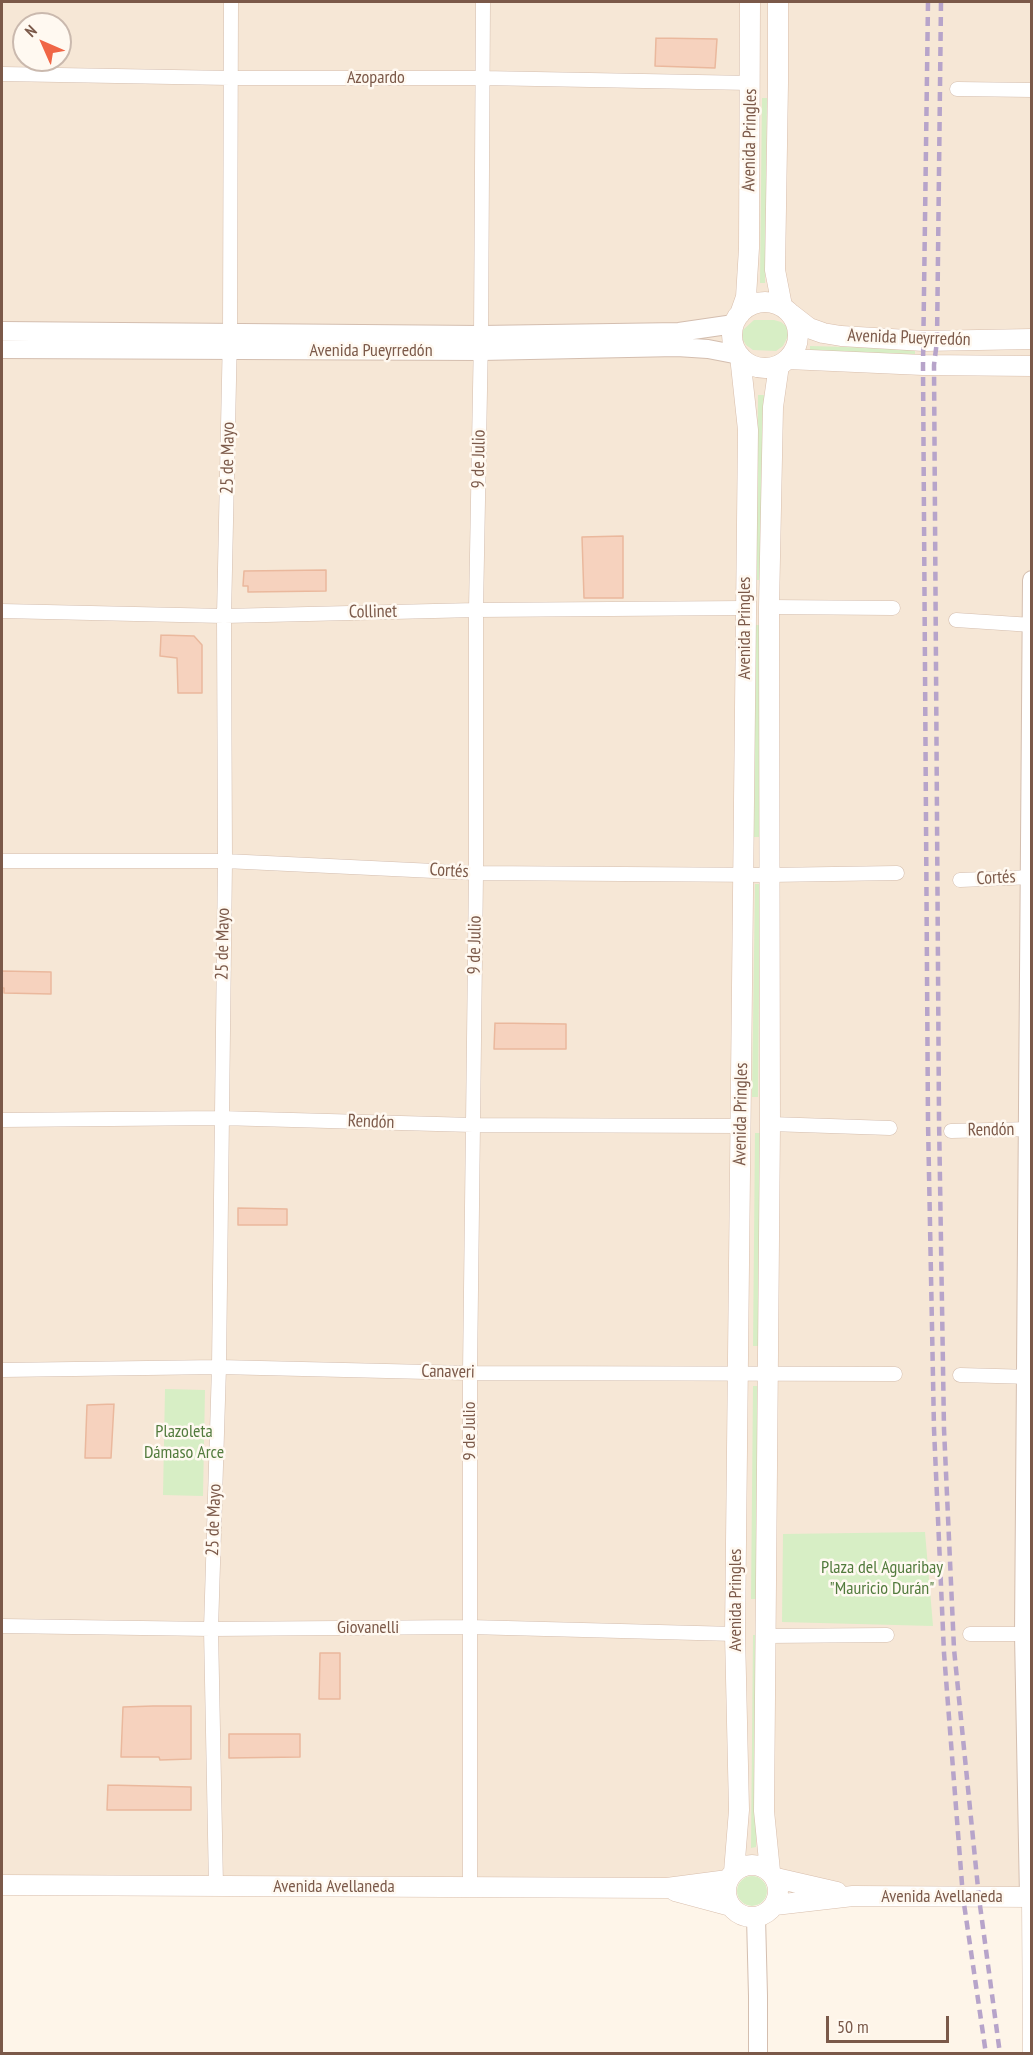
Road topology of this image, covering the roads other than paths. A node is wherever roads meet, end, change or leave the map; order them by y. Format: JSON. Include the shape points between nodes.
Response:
{"nodes":[{"id":1,"x":231,"y":2,"type":"edge"},
{"id":2,"x":483,"y":2,"type":"edge"},
{"id":3,"x":750,"y":2,"type":"edge"},
{"id":4,"x":777,"y":2,"type":"edge"},
{"id":5,"x":2,"y":74,"type":"edge"},
{"id":6,"x":230,"y":78,"type":"junction"},
{"id":7,"x":483,"y":78,"type":"junction"},
{"id":8,"x":751,"y":83,"type":"junction"},
{"id":9,"x":957,"y":88,"type":"dead end"},
{"id":10,"x":1032,"y":90,"type":"edge"},
{"id":11,"x":786,"y":310,"type":"junction"},
{"id":12,"x":737,"y":319,"type":"junction"},
{"id":13,"x":2,"y":331,"type":"edge"},
{"id":14,"x":1032,"y":339,"type":"edge"},
{"id":15,"x":230,"y":342,"type":"junction"},
{"id":16,"x":481,"y":343,"type":"junction"},
{"id":17,"x":2,"y":350,"type":"edge"},
{"id":18,"x":739,"y":356,"type":"junction"},
{"id":19,"x":783,"y":362,"type":"junction"},
{"id":20,"x":1032,"y":366,"type":"edge"},
{"id":21,"x":1032,"y":580,"type":"edge"},
{"id":22,"x":769,"y":607,"type":"junction"},
{"id":23,"x":745,"y":608,"type":"junction"},
{"id":24,"x":893,"y":608,"type":"dead end"},
{"id":25,"x":2,"y":610,"type":"edge"},
{"id":26,"x":476,"y":610,"type":"junction"},
{"id":27,"x":224,"y":616,"type":"junction"},
{"id":28,"x":956,"y":621,"type":"dead end"},
{"id":29,"x":1031,"y":625,"type":"edge"},
{"id":30,"x":2,"y":861,"type":"edge"},
{"id":31,"x":225,"y":861,"type":"junction"},
{"id":32,"x":476,"y":873,"type":"junction"},
{"id":33,"x":897,"y":873,"type":"dead end"},
{"id":34,"x":744,"y":875,"type":"junction"},
{"id":35,"x":769,"y":875,"type":"junction"},
{"id":36,"x":1030,"y":877,"type":"edge"},
{"id":37,"x":960,"y":880,"type":"dead end"},
{"id":38,"x":220,"y":1118,"type":"junction"},
{"id":39,"x":2,"y":1120,"type":"edge"},
{"id":40,"x":770,"y":1124,"type":"junction"},
{"id":41,"x":473,"y":1125,"type":"junction"},
{"id":42,"x":741,"y":1126,"type":"junction"},
{"id":43,"x":890,"y":1128,"type":"dead end"},
{"id":44,"x":1030,"y":1129,"type":"edge"},
{"id":45,"x":951,"y":1131,"type":"dead end"},
{"id":46,"x":219,"y":1367,"type":"junction"},
{"id":47,"x":2,"y":1370,"type":"edge"},
{"id":48,"x":470,"y":1372,"type":"junction"},
{"id":49,"x":769,"y":1373,"type":"junction"},
{"id":50,"x":738,"y":1374,"type":"junction"},
{"id":51,"x":895,"y":1374,"type":"dead end"},
{"id":52,"x":960,"y":1375,"type":"dead end"},
{"id":53,"x":1029,"y":1377,"type":"edge"},
{"id":54,"x":2,"y":1626,"type":"edge"},
{"id":55,"x":469,"y":1627,"type":"junction"},
{"id":56,"x":211,"y":1629,"type":"junction"},
{"id":57,"x":735,"y":1634,"type":"junction"},
{"id":58,"x":970,"y":1634,"type":"dead end"},
{"id":59,"x":1028,"y":1634,"type":"edge"},
{"id":60,"x":887,"y":1635,"type":"dead end"},
{"id":61,"x":766,"y":1636,"type":"junction"},
{"id":62,"x":773,"y":1874,"type":"junction"},
{"id":63,"x":731,"y":1876,"type":"junction"},
{"id":64,"x":2,"y":1885,"type":"edge"},
{"id":65,"x":216,"y":1887,"type":"junction"},
{"id":66,"x":470,"y":1888,"type":"junction"},
{"id":67,"x":667,"y":1888,"type":"junction"},
{"id":68,"x":853,"y":1896,"type":"junction"},
{"id":69,"x":1030,"y":1897,"type":"edge"},
{"id":70,"x":775,"y":1905,"type":"junction"},
{"id":71,"x":731,"y":1906,"type":"junction"},
{"id":72,"x":756,"y":1917,"type":"junction"},
{"id":73,"x":758,"y":2054,"type":"edge"},
{"id":74,"x":1030,"y":2054,"type":"edge"}],
"edges":[{"from":1,"to":6,"type":"street","name":"25 de Mayo"},
{"from":2,"to":7,"type":"street","name":"9 de Julio"},
{"from":3,"to":8,"type":"main road","name":"Avenida Pringles"},
{"from":4,"to":11,"type":"main road","name":"Avenida Pringles","via":[[775,270]]},
{"from":5,"to":6,"type":"street","name":"Azopardo"},
{"from":6,"to":7,"type":"street","name":"Azopardo"},
{"from":6,"to":15,"type":"street","name":"25 de Mayo"},
{"from":7,"to":8,"type":"street","name":"Azopardo"},
{"from":7,"to":16,"type":"street","name":"9 de Julio"},
{"from":8,"to":12,"type":"main road","name":"Avenida Pringles","via":[[749,248],[746,297]]},
{"from":9,"to":10,"type":"street"},
{"from":11,"to":12,"type":"main road","via":[[760,303],[749,306]]},
{"from":11,"to":14,"type":"main road","name":"Avenida Pueyrredón","via":[[810,328],[842,336],[924,341]]},
{"from":11,"to":19,"type":"main road","via":[[796,323],[798,342]]},
{"from":12,"to":16,"type":"street","name":"Avenida Pueyrredón","via":[[679,332]]},
{"from":12,"to":18,"type":"main road","via":[[732,335]]},
{"from":13,"to":15,"type":"street","name":"Avenida Pueyrredón"},
{"from":15,"to":16,"type":"street","name":"Avenida Pueyrredón"},
{"from":15,"to":17,"type":"street","name":"Avenida Pueyrredón"},
{"from":15,"to":27,"type":"street","name":"25 de Mayo"},
{"from":16,"to":18,"type":"street","name":"Avenida Pueyrredón","via":[[678,347]]},
{"from":16,"to":26,"type":"street","name":"9 de Julio"},
{"from":18,"to":19,"type":"main road","via":[[758,368]]},
{"from":18,"to":23,"type":"main road","name":"Avenida Pringles","via":[[748,430]]},
{"from":19,"to":20,"type":"main road","name":"Avenida Pueyrredón"},
{"from":19,"to":22,"type":"main road","name":"Avenida Pringles","via":[[772,427]]},
{"from":21,"to":29,"type":"street"},
{"from":22,"to":24,"type":"street"},
{"from":22,"to":35,"type":"main road","name":"Avenida Pringles"},
{"from":23,"to":26,"type":"street","name":"Collinet"},
{"from":23,"to":34,"type":"main road","name":"Avenida Pringles"},
{"from":25,"to":27,"type":"street","name":"Collinet"},
{"from":26,"to":27,"type":"street","name":"Collinet"},
{"from":26,"to":32,"type":"street","name":"9 de Julio"},
{"from":27,"to":31,"type":"street","name":"25 de Mayo"},
{"from":28,"to":29,"type":"street"},
{"from":29,"to":36,"type":"street"},
{"from":30,"to":31,"type":"street","name":"Cortés"},
{"from":31,"to":32,"type":"street","name":"Cortés"},
{"from":31,"to":38,"type":"street","name":"25 de Mayo"},
{"from":32,"to":34,"type":"street","name":"Cortés"},
{"from":32,"to":41,"type":"street","name":"9 de Julio"},
{"from":33,"to":35,"type":"street","name":"Cortés"},
{"from":34,"to":35,"type":"street","name":"Cortés"},
{"from":34,"to":42,"type":"main road","name":"Avenida Pringles"},
{"from":35,"to":40,"type":"main road","name":"Avenida Pringles"},
{"from":36,"to":37,"type":"street","name":"Cortés"},
{"from":36,"to":44,"type":"street"},
{"from":38,"to":39,"type":"street","name":"Rendón"},
{"from":38,"to":41,"type":"street","name":"Rendón"},
{"from":38,"to":46,"type":"street","name":"25 de Mayo"},
{"from":40,"to":43,"type":"street"},
{"from":40,"to":49,"type":"main road","name":"Avenida Pringles"},
{"from":41,"to":42,"type":"street","name":"Rendón"},
{"from":41,"to":48,"type":"street","name":"9 de Julio"},
{"from":42,"to":50,"type":"main road","name":"Avenida Pringles"},
{"from":44,"to":45,"type":"street","name":"Rendón"},
{"from":44,"to":53,"type":"street"},
{"from":46,"to":47,"type":"street","name":"Canaveri"},
{"from":46,"to":48,"type":"street","name":"Canaveri"},
{"from":46,"to":56,"type":"street","name":"25 de Mayo"},
{"from":48,"to":50,"type":"street","name":"Canaveri"},
{"from":48,"to":55,"type":"street","name":"9 de Julio"},
{"from":49,"to":50,"type":"street","name":"Canaveri"},
{"from":49,"to":51,"type":"street","name":"Canaveri"},
{"from":49,"to":61,"type":"main road","name":"Avenida Pringles"},
{"from":50,"to":57,"type":"main road","name":"Avenida Pringles"},
{"from":52,"to":53,"type":"street"},
{"from":53,"to":59,"type":"street"},
{"from":54,"to":56,"type":"street","name":"Giovanelli"},
{"from":55,"to":56,"type":"street","name":"Giovanelli"},
{"from":55,"to":57,"type":"street","name":"Giovanelli"},
{"from":55,"to":66,"type":"street","name":"9 de Julio"},
{"from":56,"to":65,"type":"street","name":"25 de Mayo"},
{"from":57,"to":63,"type":"main road","name":"Avenida Pringles","via":[[739,1810]]},
{"from":58,"to":59,"type":"street"},
{"from":59,"to":69,"type":"street"},
{"from":60,"to":61,"type":"street"},
{"from":61,"to":62,"type":"main road","name":"Avenida Pringles","via":[[764,1811]]},
{"from":62,"to":63,"type":"main road","via":[[748,1864]]},
{"from":62,"to":68,"type":"main road","name":"Avenida Avellaneda"},
{"from":62,"to":70,"type":"main road","via":[[779,1887]]},
{"from":63,"to":67,"type":"main road","name":"Avenida Avellaneda"},
{"from":63,"to":71,"type":"main road","via":[[726,1889]]},
{"from":64,"to":65,"type":"main road","name":"Avenida Avellaneda"},
{"from":65,"to":66,"type":"main road","name":"Avenida Avellaneda"},
{"from":66,"to":67,"type":"main road","name":"Avenida Avellaneda"},
{"from":67,"to":71,"type":"main road","name":"Avenida Avellaneda"},
{"from":68,"to":69,"type":"main road","name":"Avenida Avellaneda"},
{"from":68,"to":70,"type":"main road","name":"Avenida Avellaneda"},
{"from":69,"to":74,"type":"street"},
{"from":70,"to":72,"type":"main road"},
{"from":71,"to":72,"type":"main road","via":[[746,1917]]},
{"from":72,"to":73,"type":"street"}]}
